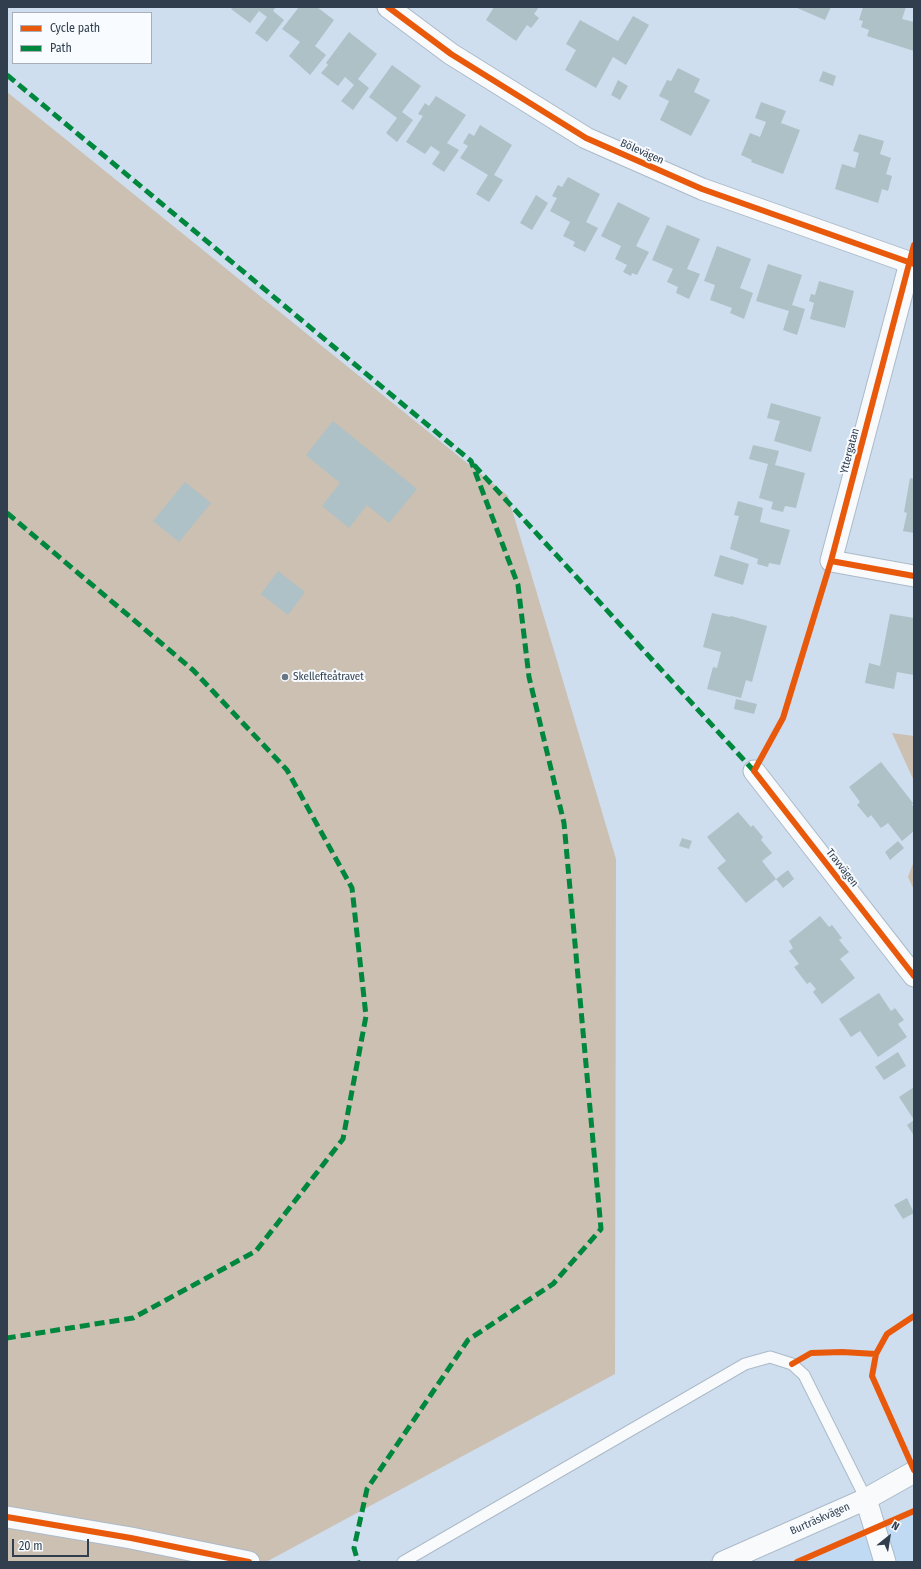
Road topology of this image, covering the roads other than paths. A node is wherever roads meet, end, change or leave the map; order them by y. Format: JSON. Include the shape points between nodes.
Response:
{"nodes":[{"id":1,"x":388,"y":7,"type":"edge"},
{"id":2,"x":912,"y":264,"type":"edge"},
{"id":3,"x":914,"y":576,"type":"edge"},
{"id":4,"x":754,"y":772,"type":"dead end"},
{"id":5,"x":914,"y":976,"type":"edge"},
{"id":6,"x":914,"y":1472,"type":"edge"},
{"id":7,"x":866,"y":1499,"type":"junction"},
{"id":8,"x":7,"y":1517,"type":"edge"},
{"id":9,"x":249,"y":1562,"type":"edge"},
{"id":10,"x":403,"y":1562,"type":"edge"},
{"id":11,"x":723,"y":1562,"type":"edge"},
{"id":12,"x":885,"y":1562,"type":"edge"}],
"edges":[{"from":1,"to":2,"type":"street","name":"Bölevägen","via":[[451,54],[586,138],[702,189]]},
{"from":2,"to":3,"type":"street","name":"Yttergatan","via":[[831,561]]},
{"from":4,"to":5,"type":"street","name":"Travvägen"},
{"from":6,"to":7,"type":"street","name":"Burträskvägen"},
{"from":7,"to":10,"type":"lane","via":[[804,1375],[792,1364],[770,1357],[745,1364]]},
{"from":7,"to":11,"type":"street","name":"Burträskvägen"},
{"from":7,"to":12,"type":"street"},
{"from":8,"to":9,"type":"street","via":[[131,1538]]}]}
